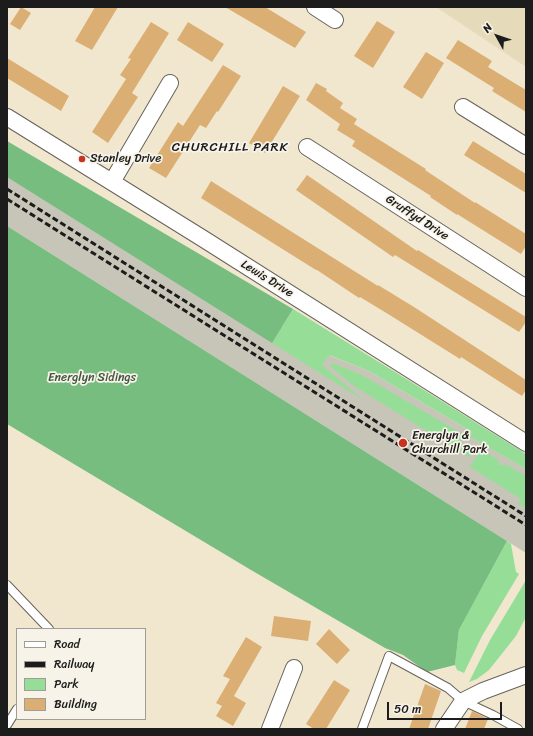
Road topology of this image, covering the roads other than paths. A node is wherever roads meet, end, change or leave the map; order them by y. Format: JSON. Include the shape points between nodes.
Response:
{"nodes":[{"id":1,"x":315,"y":7,"type":"edge"},
{"id":2,"x":335,"y":20,"type":"dead end"},
{"id":3,"x":170,"y":83,"type":"dead end"},
{"id":4,"x":463,"y":107,"type":"dead end"},
{"id":5,"x":7,"y":117,"type":"edge"},
{"id":6,"x":526,"y":146,"type":"edge"},
{"id":7,"x":308,"y":147,"type":"dead end"},
{"id":8,"x":112,"y":182,"type":"junction"},
{"id":9,"x":526,"y":288,"type":"edge"},
{"id":10,"x":526,"y":443,"type":"edge"},
{"id":11,"x":7,"y":585,"type":"edge"},
{"id":12,"x":48,"y":628,"type":"edge"},
{"id":13,"x":294,"y":668,"type":"dead end"},
{"id":14,"x":526,"y":675,"type":"edge"},
{"id":15,"x":463,"y":701,"type":"junction"},
{"id":16,"x":16,"y":711,"type":"edge"},
{"id":17,"x":7,"y":725,"type":"edge"},
{"id":18,"x":270,"y":729,"type":"edge"},
{"id":19,"x":362,"y":729,"type":"edge"},
{"id":20,"x":444,"y":729,"type":"edge"},
{"id":21,"x":518,"y":729,"type":"edge"}],
"edges":[{"from":1,"to":2,"type":"street"},
{"from":3,"to":8,"type":"street"},
{"from":4,"to":6,"type":"street"},
{"from":5,"to":8,"type":"street","name":"Lewis Drive"},
{"from":7,"to":9,"type":"street","name":"Gruffyd Drive"},
{"from":8,"to":10,"type":"street","name":"Lewis Drive"},
{"from":11,"to":12,"type":"lane"},
{"from":13,"to":18,"type":"street"},
{"from":14,"to":15,"type":"street"},
{"from":15,"to":19,"type":"lane","via":[[448,688],[389,656]]},
{"from":15,"to":20,"type":"street"},
{"from":15,"to":21,"type":"lane"},
{"from":16,"to":17,"type":"lane"}]}
